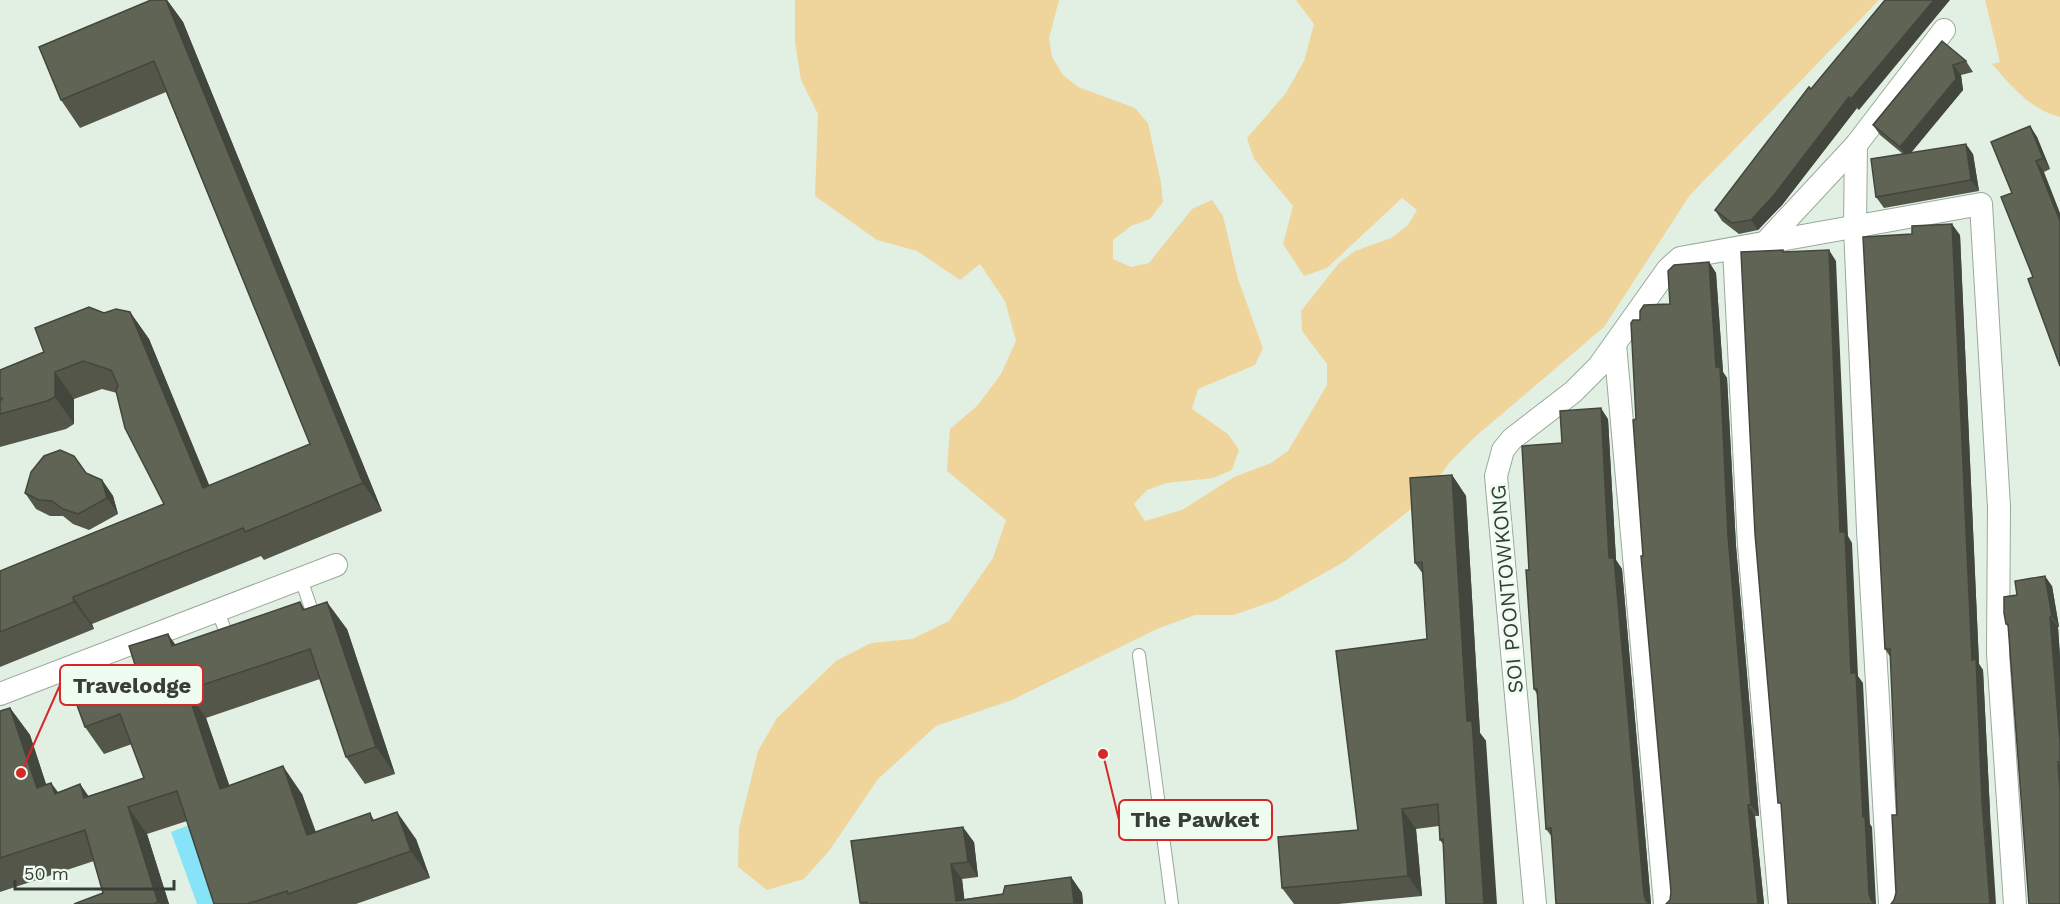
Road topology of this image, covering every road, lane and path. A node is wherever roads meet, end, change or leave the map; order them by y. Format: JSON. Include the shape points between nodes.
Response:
{"nodes":[{"id":1,"x":1944,"y":30,"type":"dead end"},
{"id":2,"x":1856,"y":145,"type":"junction"},
{"id":3,"x":1855,"y":227,"type":"junction"},
{"id":4,"x":1764,"y":244,"type":"junction"},
{"id":5,"x":1734,"y":249,"type":"junction"},
{"id":6,"x":1615,"y":344,"type":"junction"},
{"id":7,"x":336,"y":565,"type":"dead end"},
{"id":8,"x":301,"y":579,"type":"junction"},
{"id":9,"x":217,"y":610,"type":"junction"},
{"id":10,"x":293,"y":622,"type":"edge"},
{"id":11,"x":242,"y":642,"type":"edge"},
{"id":12,"x":1139,"y":655,"type":"dead end"},
{"id":13,"x":0,"y":694,"type":"edge"},
{"id":14,"x":1172,"y":904,"type":"edge"},
{"id":15,"x":1535,"y":904,"type":"edge"},
{"id":16,"x":1665,"y":904,"type":"edge"},
{"id":17,"x":1780,"y":904,"type":"edge"},
{"id":18,"x":1890,"y":904,"type":"edge"},
{"id":19,"x":2015,"y":904,"type":"edge"}],
"edges":[{"from":1,"to":2,"type":"street"},
{"from":2,"to":3,"type":"street"},
{"from":2,"to":4,"type":"street"},
{"from":3,"to":4,"type":"street"},
{"from":3,"to":18,"type":"street"},
{"from":3,"to":19,"type":"street","via":[[1981,204],[1999,507],[1998,654]]},
{"from":4,"to":5,"type":"street"},
{"from":5,"to":6,"type":"street","name":"SOI POONTOWKONG","via":[[1680,258]]},
{"from":5,"to":17,"type":"street","via":[[1749,545]]},
{"from":6,"to":15,"type":"street","name":"SOI POONTOWKONG","via":[[1587,380],[1512,439],[1503,450],[1496,476]]},
{"from":6,"to":16,"type":"street"},
{"from":7,"to":8,"type":"street"},
{"from":8,"to":9,"type":"street"},
{"from":8,"to":10,"type":"lane","via":[[313,614]]},
{"from":9,"to":11,"type":"lane","via":[[231,646]]},
{"from":9,"to":13,"type":"street"},
{"from":12,"to":14,"type":"lane"}]}
